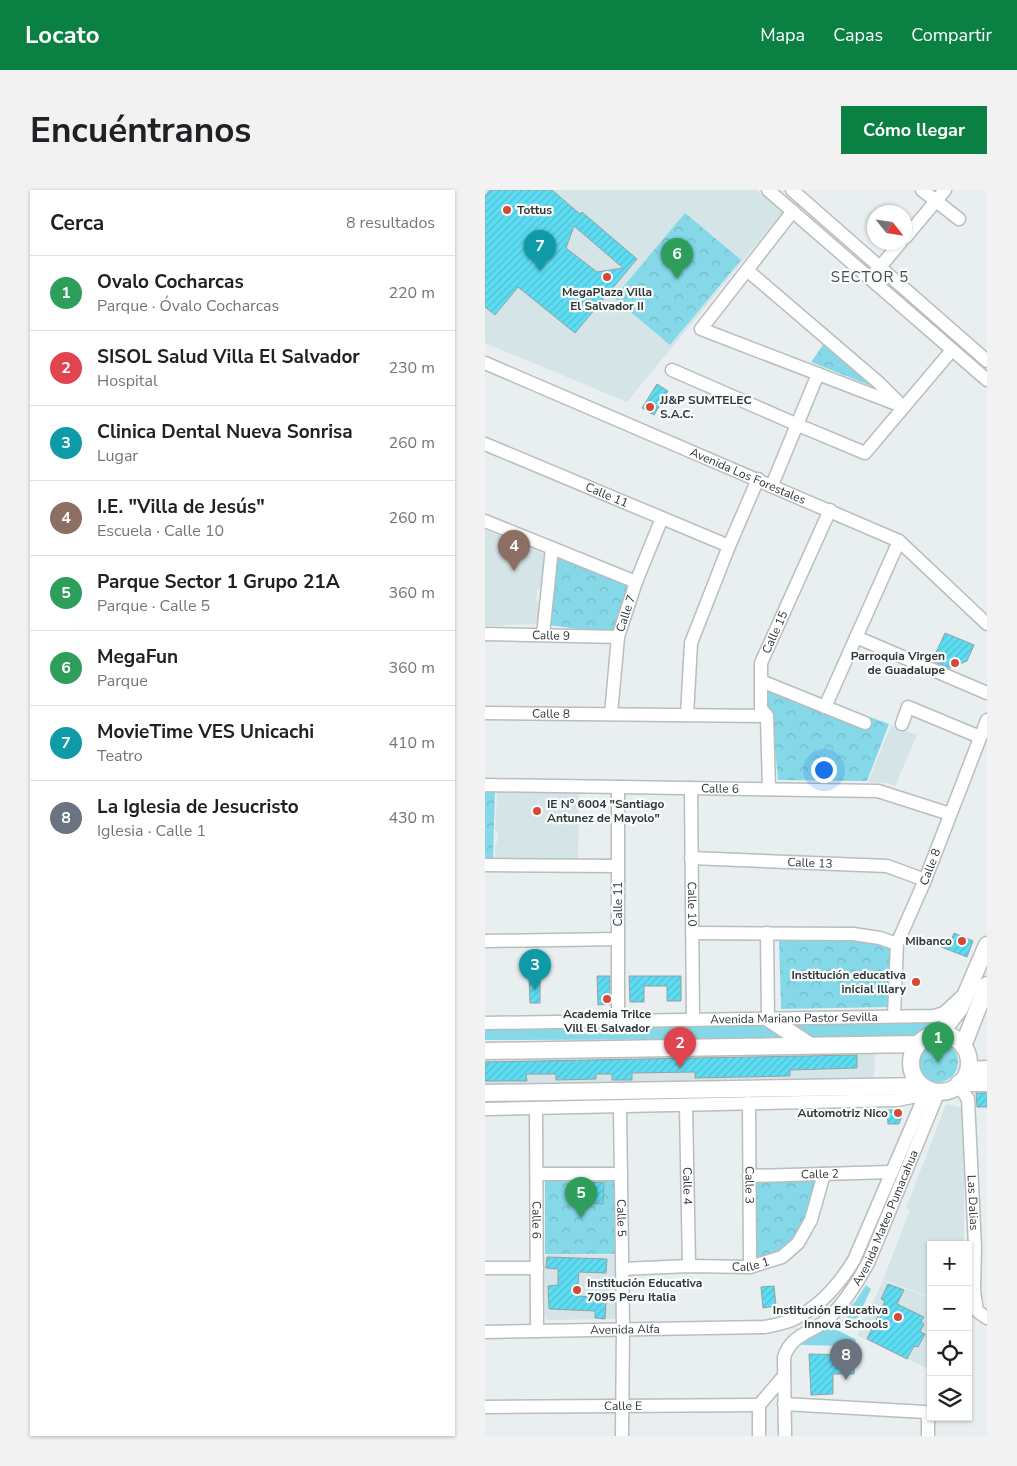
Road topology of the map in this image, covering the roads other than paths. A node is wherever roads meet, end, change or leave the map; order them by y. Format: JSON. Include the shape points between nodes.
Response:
{"nodes":[{"id":1,"x":768,"y":190,"type":"edge"},
{"id":2,"x":792,"y":190,"type":"edge"},
{"id":3,"x":922,"y":190,"type":"edge"},
{"id":4,"x":945,"y":190,"type":"edge"},
{"id":5,"x":936,"y":201,"type":"junction"},
{"id":6,"x":793,"y":211,"type":"junction"},
{"id":7,"x":959,"y":219,"type":"dead end"},
{"id":8,"x":912,"y":230,"type":"edge"},
{"id":9,"x":894,"y":250,"type":"edge"},
{"id":10,"x":880,"y":267,"type":"junction"},
{"id":11,"x":747,"y":270,"type":"junction"},
{"id":12,"x":870,"y":278,"type":"junction"},
{"id":13,"x":953,"y":350,"type":"junction"},
{"id":14,"x":987,"y":361,"type":"edge"},
{"id":15,"x":485,"y":363,"type":"edge"},
{"id":16,"x":672,"y":370,"type":"dead end"},
{"id":17,"x":818,"y":374,"type":"junction"},
{"id":18,"x":987,"y":380,"type":"edge"},
{"id":19,"x":904,"y":407,"type":"junction"},
{"id":20,"x":797,"y":425,"type":"junction"},
{"id":21,"x":485,"y":444,"type":"edge"},
{"id":22,"x":758,"y":480,"type":"junction"},
{"id":23,"x":772,"y":485,"type":"junction"},
{"id":24,"x":830,"y":510,"type":"junction"},
{"id":25,"x":662,"y":518,"type":"junction"},
{"id":26,"x":485,"y":521,"type":"edge"},
{"id":27,"x":899,"y":541,"type":"junction"},
{"id":28,"x":729,"y":546,"type":"junction"},
{"id":29,"x":552,"y":548,"type":"junction"},
{"id":30,"x":636,"y":582,"type":"junction"},
{"id":31,"x":987,"y":624,"type":"edge"},
{"id":32,"x":485,"y":634,"type":"edge"},
{"id":33,"x":543,"y":635,"type":"junction"},
{"id":34,"x":855,"y":636,"type":"junction"},
{"id":35,"x":618,"y":637,"type":"junction"},
{"id":36,"x":761,"y":681,"type":"junction"},
{"id":37,"x":987,"y":693,"type":"edge"},
{"id":38,"x":825,"y":707,"type":"junction"},
{"id":39,"x":485,"y":713,"type":"edge"},
{"id":40,"x":611,"y":714,"type":"junction"},
{"id":41,"x":687,"y":715,"type":"junction"},
{"id":42,"x":767,"y":716,"type":"junction"},
{"id":43,"x":987,"y":720,"type":"edge"},
{"id":44,"x":865,"y":723,"type":"dead end"},
{"id":45,"x":902,"y":724,"type":"dead end"},
{"id":46,"x":981,"y":737,"type":"junction"},
{"id":47,"x":485,"y":785,"type":"edge"},
{"id":48,"x":618,"y":787,"type":"junction"},
{"id":49,"x":691,"y":788,"type":"junction"},
{"id":50,"x":769,"y":789,"type":"junction"},
{"id":51,"x":950,"y":814,"type":"junction"},
{"id":52,"x":691,"y":858,"type":"junction"},
{"id":53,"x":485,"y":865,"type":"edge"},
{"id":54,"x":618,"y":866,"type":"junction"},
{"id":55,"x":925,"y":880,"type":"junction"},
{"id":56,"x":767,"y":933,"type":"junction"},
{"id":57,"x":692,"y":934,"type":"junction"},
{"id":58,"x":618,"y":939,"type":"junction"},
{"id":59,"x":485,"y":941,"type":"edge"},
{"id":60,"x":897,"y":944,"type":"junction"},
{"id":61,"x":987,"y":945,"type":"edge"},
{"id":62,"x":979,"y":985,"type":"edge"},
{"id":63,"x":982,"y":1009,"type":"edge"},
{"id":64,"x":894,"y":1016,"type":"junction"},
{"id":65,"x":768,"y":1018,"type":"junction"},
{"id":66,"x":693,"y":1019,"type":"junction"},
{"id":67,"x":618,"y":1020,"type":"junction"},
{"id":68,"x":485,"y":1023,"type":"edge"},
{"id":69,"x":940,"y":1034,"type":"junction"},
{"id":70,"x":918,"y":1044,"type":"junction"},
{"id":71,"x":809,"y":1046,"type":"junction"},
{"id":72,"x":963,"y":1046,"type":"junction"},
{"id":73,"x":485,"y":1051,"type":"edge"},
{"id":74,"x":987,"y":1069,"type":"edge"},
{"id":75,"x":962,"y":1079,"type":"junction"},
{"id":76,"x":987,"y":1083,"type":"edge"},
{"id":77,"x":929,"y":1088,"type":"junction"},
{"id":78,"x":485,"y":1093,"type":"edge"},
{"id":79,"x":749,"y":1103,"type":"junction"},
{"id":80,"x":686,"y":1106,"type":"junction"},
{"id":81,"x":621,"y":1107,"type":"junction"},
{"id":82,"x":537,"y":1108,"type":"junction"},
{"id":83,"x":485,"y":1110,"type":"edge"},
{"id":84,"x":891,"y":1172,"type":"junction"},
{"id":85,"x":537,"y":1174,"type":"junction"},
{"id":86,"x":621,"y":1174,"type":"junction"},
{"id":87,"x":824,"y":1174,"type":"junction"},
{"id":88,"x":749,"y":1176,"type":"junction"},
{"id":89,"x":981,"y":1247,"type":"edge"},
{"id":90,"x":689,"y":1266,"type":"junction"},
{"id":91,"x":750,"y":1267,"type":"junction"},
{"id":92,"x":485,"y":1268,"type":"edge"},
{"id":93,"x":537,"y":1268,"type":"junction"},
{"id":94,"x":622,"y":1269,"type":"junction"},
{"id":95,"x":987,"y":1318,"type":"edge"},
{"id":96,"x":765,"y":1327,"type":"joint"},
{"id":97,"x":623,"y":1329,"type":"junction"},
{"id":98,"x":537,"y":1331,"type":"junction"},
{"id":99,"x":485,"y":1332,"type":"edge"},
{"id":100,"x":784,"y":1376,"type":"junction"},
{"id":101,"x":784,"y":1404,"type":"junction"},
{"id":102,"x":759,"y":1405,"type":"junction"},
{"id":103,"x":622,"y":1406,"type":"junction"},
{"id":104,"x":485,"y":1407,"type":"edge"},
{"id":105,"x":622,"y":1436,"type":"edge"},
{"id":106,"x":759,"y":1436,"type":"edge"},
{"id":107,"x":785,"y":1436,"type":"edge"},
{"id":108,"x":928,"y":1436,"type":"edge"}],
"edges":[{"from":1,"to":6,"type":"street"},
{"from":2,"to":10,"type":"street"},
{"from":3,"to":5,"type":"street"},
{"from":4,"to":5,"type":"street"},
{"from":5,"to":7,"type":"street"},
{"from":5,"to":8,"type":"street"},
{"from":6,"to":11,"type":"street"},
{"from":6,"to":12,"type":"street"},
{"from":9,"to":10,"type":"street"},
{"from":10,"to":12,"type":"street"},
{"from":10,"to":14,"type":"street"},
{"from":11,"to":17,"type":"street","via":[[701,328]]},
{"from":11,"to":19,"type":"street"},
{"from":12,"to":13,"type":"street"},
{"from":13,"to":18,"type":"street"},
{"from":13,"to":19,"type":"street"},
{"from":15,"to":22,"type":"street","name":"Avenida Los Forestales"},
{"from":16,"to":20,"type":"street"},
{"from":17,"to":19,"type":"street"},
{"from":17,"to":20,"type":"street"},
{"from":19,"to":20,"type":"street","via":[[865,453]]},
{"from":20,"to":23,"type":"street"},
{"from":21,"to":25,"type":"street","name":"Calle 11"},
{"from":22,"to":23,"type":"street","name":"Avenida Los Forestales"},
{"from":22,"to":28,"type":"street"},
{"from":23,"to":24,"type":"street","name":"Avenida Los Forestales"},
{"from":24,"to":27,"type":"street","name":"Avenida Los Forestales"},
{"from":24,"to":36,"type":"street","name":"Calle 15","via":[[761,663]]},
{"from":25,"to":28,"type":"street","name":"Calle 11"},
{"from":25,"to":30,"type":"street","name":"Calle 7"},
{"from":26,"to":29,"type":"street"},
{"from":27,"to":31,"type":"street","name":"Avenida Los Forestales"},
{"from":27,"to":34,"type":"street"},
{"from":28,"to":41,"type":"street","via":[[691,643]]},
{"from":29,"to":30,"type":"street"},
{"from":29,"to":33,"type":"street"},
{"from":30,"to":35,"type":"street","name":"Calle 7"},
{"from":32,"to":33,"type":"street","name":"Calle 9"},
{"from":33,"to":35,"type":"street","name":"Calle 9"},
{"from":34,"to":37,"type":"street"},
{"from":34,"to":38,"type":"street"},
{"from":35,"to":40,"type":"street","name":"Calle 7"},
{"from":36,"to":38,"type":"street"},
{"from":36,"to":42,"type":"street","name":"Calle 15","via":[[761,709]]},
{"from":38,"to":44,"type":"street"},
{"from":39,"to":40,"type":"street","name":"Calle 8"},
{"from":40,"to":41,"type":"street","name":"Calle 8"},
{"from":41,"to":42,"type":"street","name":"Calle 8"},
{"from":42,"to":50,"type":"street","name":"Calle 15"},
{"from":43,"to":46,"type":"street","name":"Calle 8"},
{"from":45,"to":46,"type":"street","via":[[908,707]]},
{"from":46,"to":51,"type":"street","name":"Calle 8"},
{"from":47,"to":48,"type":"street","name":"Calle 6"},
{"from":48,"to":49,"type":"street","name":"Calle 6"},
{"from":48,"to":54,"type":"street","name":"Calle 11"},
{"from":49,"to":50,"type":"street","name":"Calle 6"},
{"from":49,"to":52,"type":"street","name":"Calle 10"},
{"from":50,"to":51,"type":"street","name":"Calle 6","via":[[878,791]]},
{"from":51,"to":55,"type":"street","name":"Calle 8"},
{"from":52,"to":55,"type":"street","name":"Calle 13","via":[[887,866]]},
{"from":52,"to":57,"type":"street","name":"Calle 10"},
{"from":53,"to":54,"type":"street"},
{"from":54,"to":58,"type":"street","name":"Calle 11"},
{"from":55,"to":60,"type":"street","name":"Calle 8"},
{"from":56,"to":57,"type":"street"},
{"from":56,"to":60,"type":"street","via":[[859,935]]},
{"from":56,"to":65,"type":"street"},
{"from":57,"to":66,"type":"street","name":"Calle 10"},
{"from":58,"to":59,"type":"street"},
{"from":58,"to":67,"type":"street","name":"Calle 11"},
{"from":60,"to":64,"type":"street","name":"Calle 8"},
{"from":61,"to":62,"type":"main road"},
{"from":62,"to":63,"type":"main road"},
{"from":62,"to":64,"type":"street","name":"Avenida Mariano Pastor Sevilla","via":[[944,1013]]},
{"from":62,"to":69,"type":"main road"},
{"from":63,"to":72,"type":"main road"},
{"from":64,"to":65,"type":"street","name":"Avenida Mariano Pastor Sevilla"},
{"from":65,"to":66,"type":"street","name":"Avenida Mariano Pastor Sevilla"},
{"from":65,"to":71,"type":"main road"},
{"from":66,"to":67,"type":"street","name":"Avenida Mariano Pastor Sevilla"},
{"from":67,"to":68,"type":"street","name":"Avenida Mariano Pastor Sevilla"},
{"from":69,"to":70,"type":"main road","via":[[925,1038]]},
{"from":69,"to":72,"type":"main road","via":[[957,1039]]},
{"from":70,"to":71,"type":"main road"},
{"from":70,"to":77,"type":"main road","via":[[911,1067],[914,1075]]},
{"from":71,"to":73,"type":"main road"},
{"from":72,"to":75,"type":"main road","via":[[969,1061]]},
{"from":74,"to":75,"type":"main road"},
{"from":75,"to":76,"type":"main road"},
{"from":75,"to":77,"type":"main road","via":[[946,1091]]},
{"from":75,"to":89,"type":"street","name":"Las Dalias","via":[[968,1099]]},
{"from":77,"to":78,"type":"main road"},
{"from":77,"to":79,"type":"street","via":[[917,1096],[897,1100]]},
{"from":77,"to":84,"type":"street","name":"Avenida Mateo Pumacahua"},
{"from":77,"to":100,"type":"street","name":"Avenida Mateo Pumacahua","via":[[869,1261],[842,1305],[787,1349]]},
{"from":79,"to":80,"type":"street"},
{"from":79,"to":88,"type":"street","name":"Calle 3"},
{"from":80,"to":81,"type":"street"},
{"from":80,"to":90,"type":"street","name":"Calle 4"},
{"from":81,"to":82,"type":"street"},
{"from":81,"to":86,"type":"street","name":"Calle 5"},
{"from":82,"to":83,"type":"street"},
{"from":82,"to":85,"type":"street","name":"Calle 6"},
{"from":84,"to":87,"type":"street","name":"Calle 2"},
{"from":84,"to":96,"type":"street","name":"Avenida Mateo Pumacahua","via":[[846,1274],[810,1309],[795,1318]]},
{"from":85,"to":86,"type":"street"},
{"from":85,"to":93,"type":"street","name":"Calle 6"},
{"from":86,"to":94,"type":"street","name":"Calle 5"},
{"from":87,"to":88,"type":"street","name":"Calle 2"},
{"from":87,"to":91,"type":"street","name":"Calle 1","via":[[811,1220],[798,1243],[782,1257]]},
{"from":88,"to":91,"type":"street","name":"Calle 3"},
{"from":89,"to":95,"type":"street","name":"Las Dalias","via":[[975,1291],[977,1311]]},
{"from":90,"to":91,"type":"street","name":"Calle 1"},
{"from":90,"to":94,"type":"street","name":"Calle 1"},
{"from":92,"to":93,"type":"street"},
{"from":93,"to":98,"type":"street","name":"Calle 6"},
{"from":94,"to":97,"type":"street","name":"Calle 5"},
{"from":96,"to":97,"type":"street","name":"Avenida Alfa"},
{"from":97,"to":98,"type":"street","name":"Avenida Alfa"},
{"from":97,"to":103,"type":"street"},
{"from":98,"to":99,"type":"street","name":"Avenida Alfa"},
{"from":100,"to":101,"type":"street","name":"Avenida Mateo Pumacahua"},
{"from":100,"to":102,"type":"street"},
{"from":101,"to":107,"type":"street","name":"Avenida Mateo Pumacahua"},
{"from":101,"to":108,"type":"street","via":[[925,1412],[928,1414]]},
{"from":102,"to":103,"type":"street","name":"Calle E"},
{"from":102,"to":106,"type":"street"},
{"from":103,"to":104,"type":"street","name":"Calle E"},
{"from":103,"to":105,"type":"street"}]}
